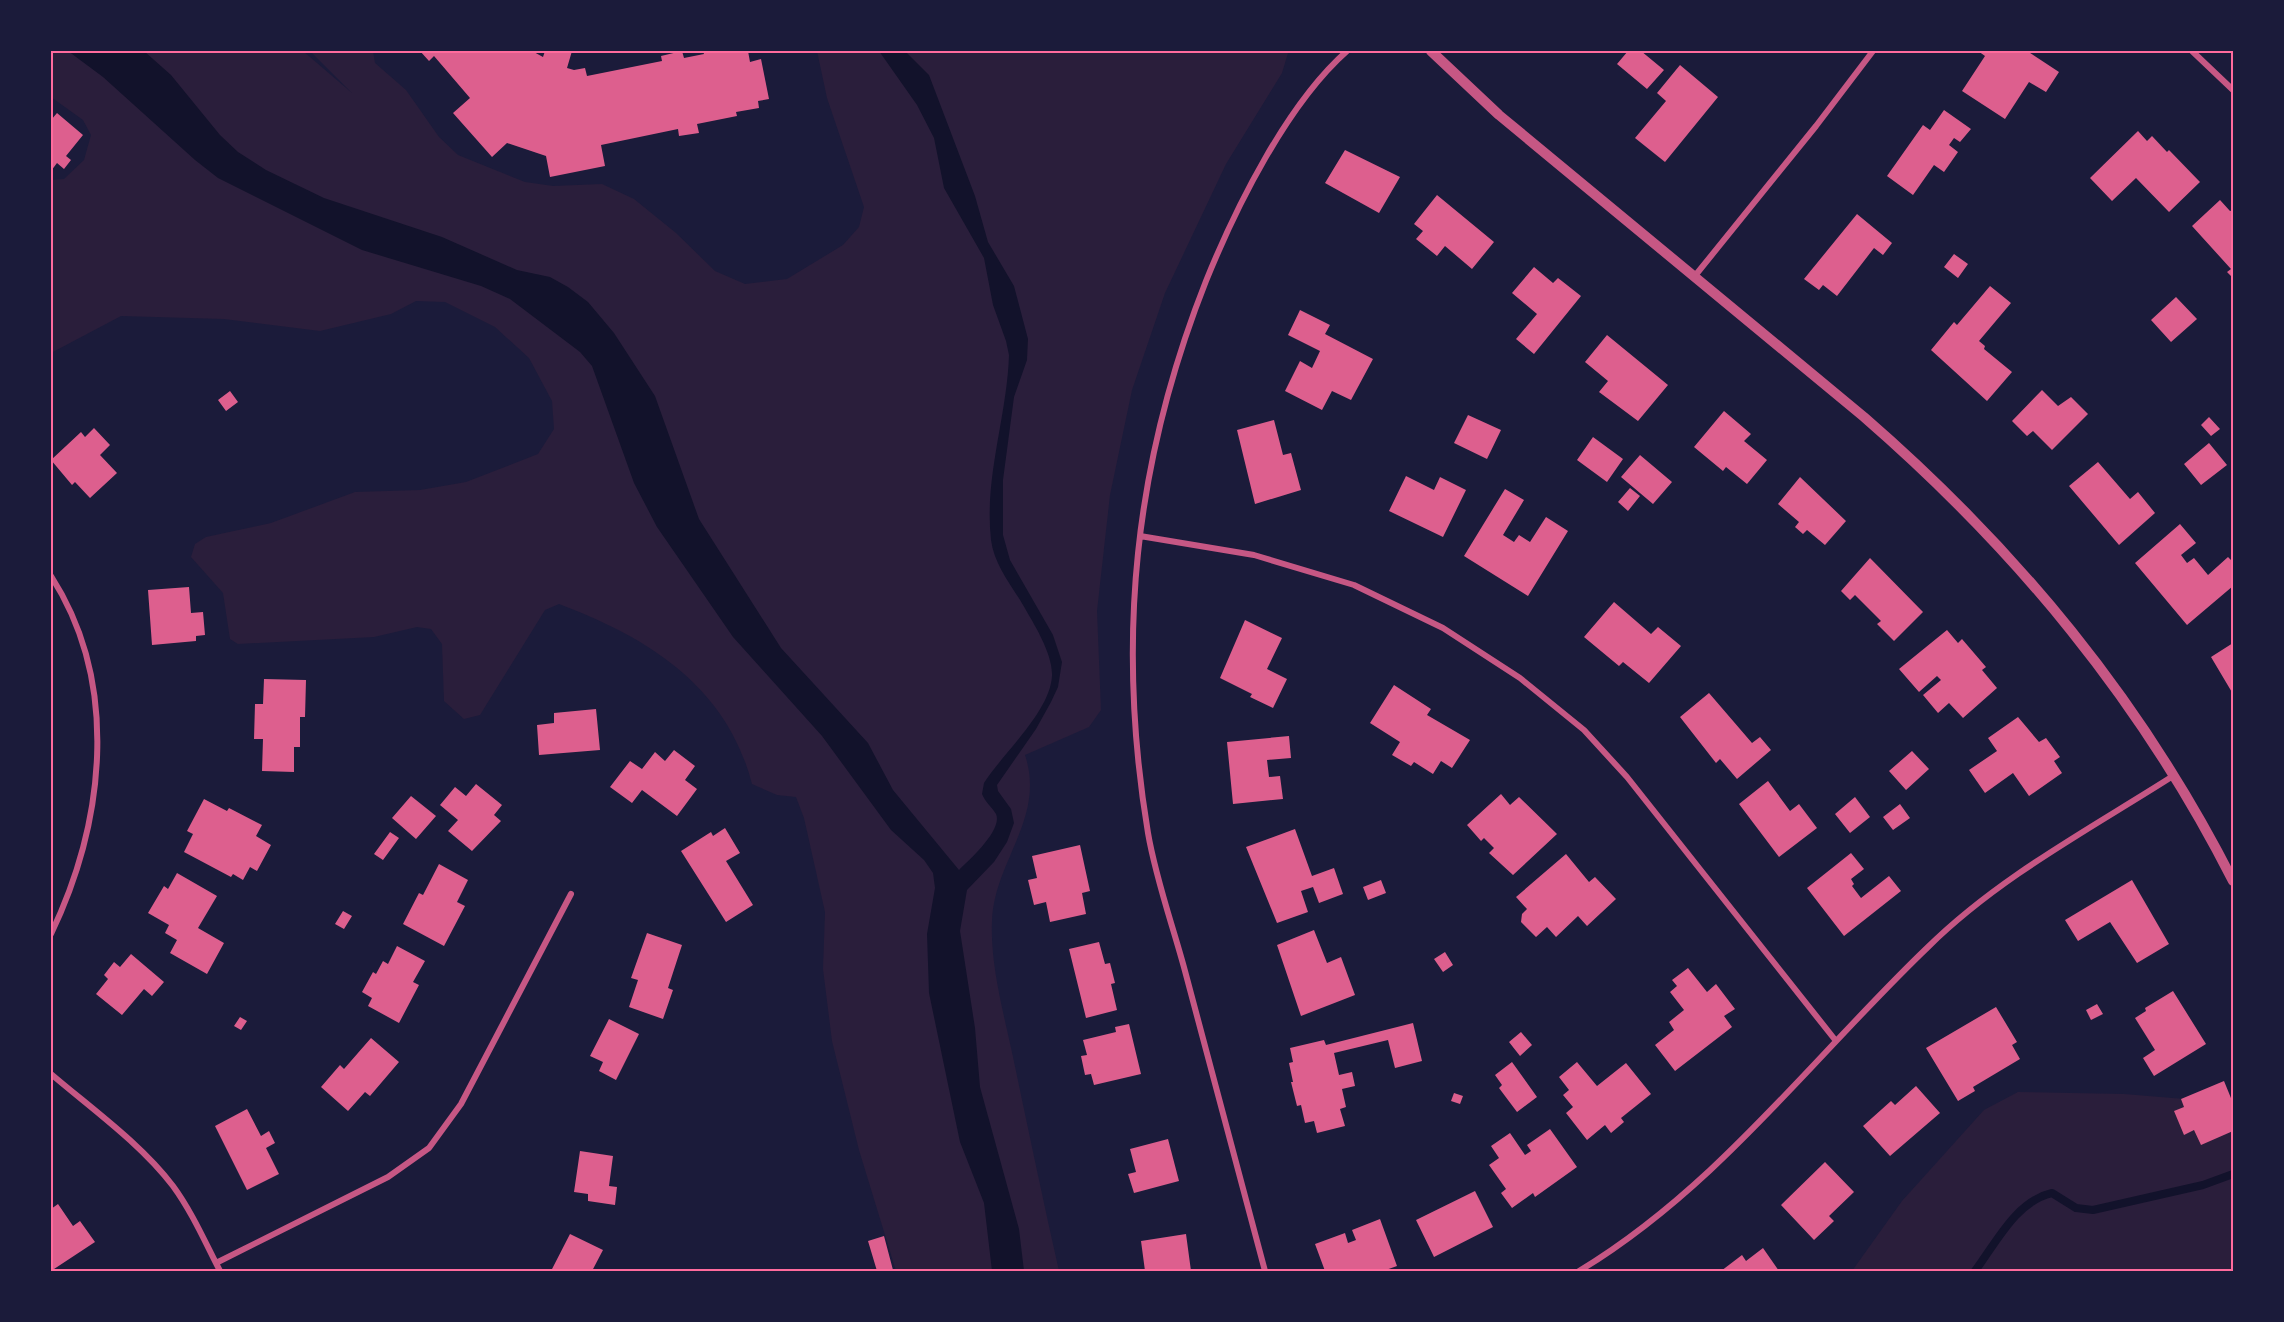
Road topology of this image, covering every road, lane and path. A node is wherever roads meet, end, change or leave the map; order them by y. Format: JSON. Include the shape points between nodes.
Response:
{"nodes":[{"id":1,"x":1347,"y":51,"type":"edge"},
{"id":2,"x":1431,"y":51,"type":"edge"},
{"id":3,"x":1873,"y":51,"type":"edge"},
{"id":4,"x":2192,"y":51,"type":"edge"},
{"id":5,"x":2233,"y":90,"type":"edge"},
{"id":6,"x":1694,"y":277,"type":"junction"},
{"id":7,"x":1140,"y":536,"type":"junction"},
{"id":8,"x":51,"y":576,"type":"edge"},
{"id":9,"x":2174,"y":775,"type":"junction"},
{"id":10,"x":2233,"y":881,"type":"edge"},
{"id":11,"x":571,"y":894,"type":"dead end"},
{"id":12,"x":51,"y":934,"type":"edge"},
{"id":13,"x":1836,"y":1041,"type":"junction"},
{"id":14,"x":51,"y":1074,"type":"edge"},
{"id":15,"x":216,"y":1263,"type":"junction"},
{"id":16,"x":220,"y":1271,"type":"edge"},
{"id":17,"x":1265,"y":1271,"type":"edge"},
{"id":18,"x":1579,"y":1271,"type":"edge"}],
"edges":[{"from":1,"to":7,"type":"street","via":[[1311,88],[1289,120],[1215,260],[1168,391]]},
{"from":2,"to":6,"type":"street","via":[[1500,115]]},
{"from":3,"to":6,"type":"street"},
{"from":4,"to":5,"type":"street"},
{"from":6,"to":9,"type":"street","via":[[1889,439],[1986,532],[2110,678]]},
{"from":7,"to":13,"type":"street","via":[[1254,555],[1354,585],[1460,637],[1520,678],[1584,730],[1627,777]]},
{"from":7,"to":17,"type":"street","via":[[1134,582],[1131,676],[1149,836]]},
{"from":8,"to":12,"type":"street","via":[[83,645],[95,708],[99,764],[85,841]]},
{"from":9,"to":10,"type":"street"},
{"from":9,"to":13,"type":"street","via":[[2031,866],[1960,918]]},
{"from":11,"to":15,"type":"street","via":[[461,1104],[429,1148],[388,1178]]},
{"from":13,"to":18,"type":"street","via":[[1688,1193]]},
{"from":14,"to":15,"type":"street","via":[[172,1186]]},
{"from":15,"to":16,"type":"street"}]}
